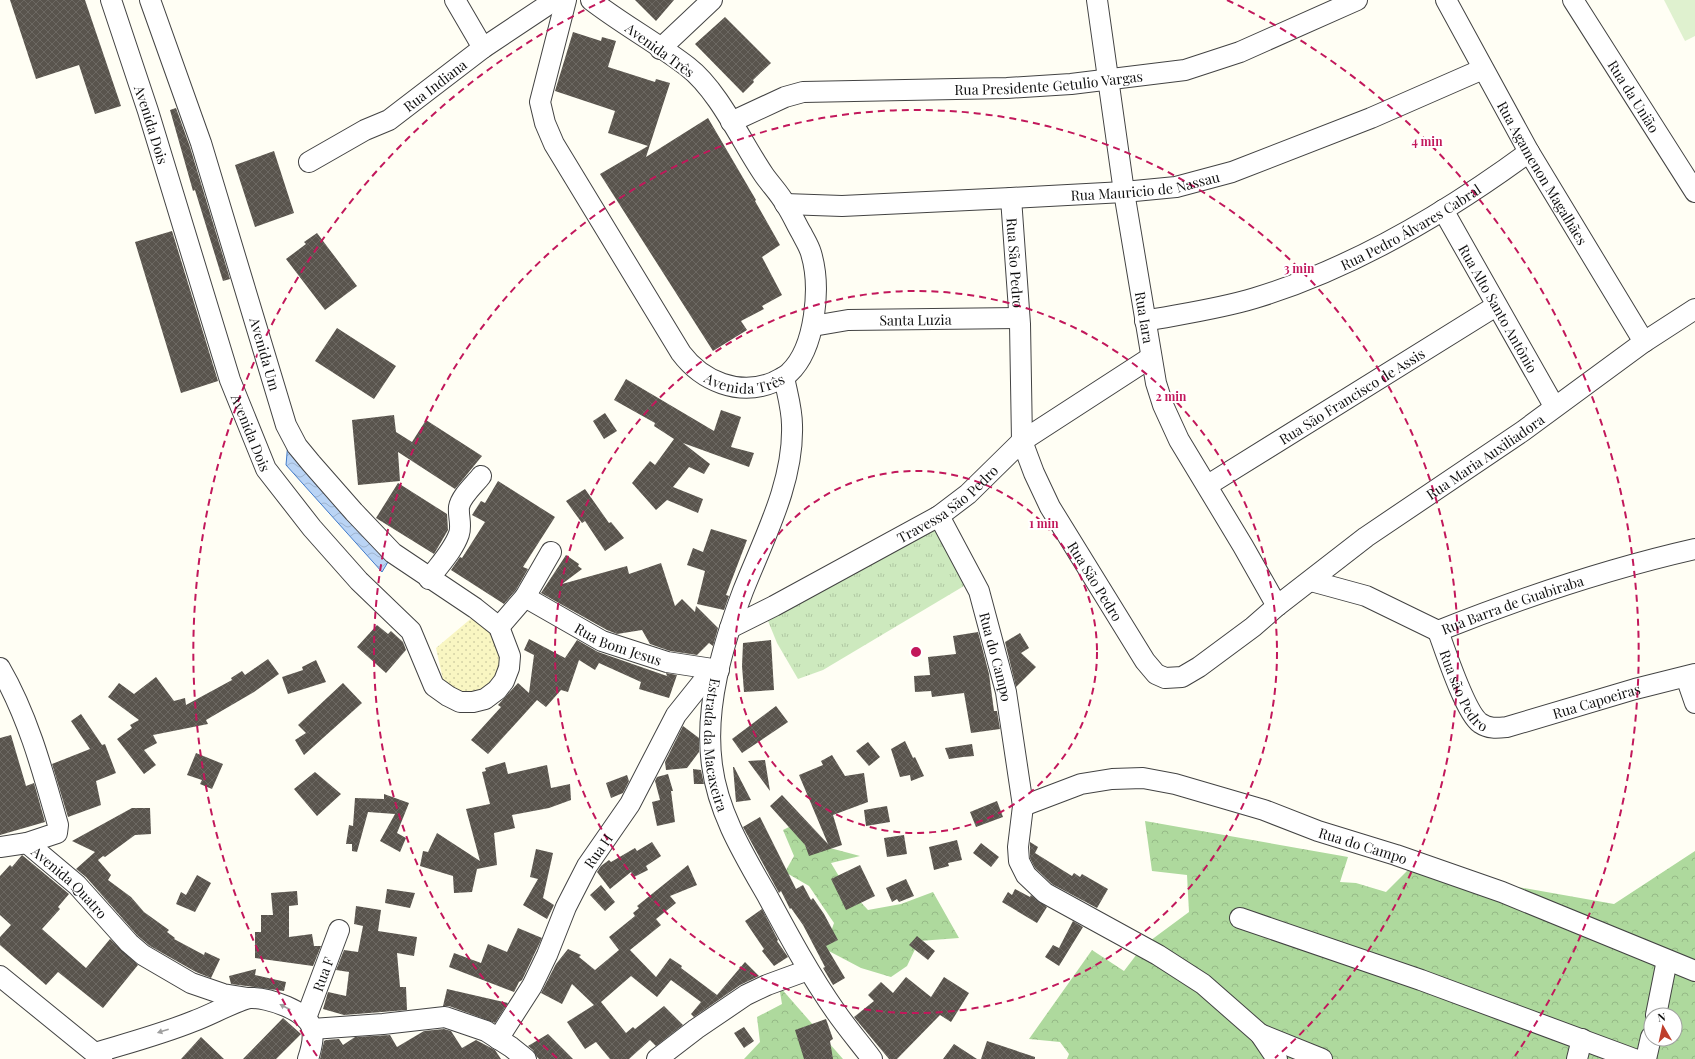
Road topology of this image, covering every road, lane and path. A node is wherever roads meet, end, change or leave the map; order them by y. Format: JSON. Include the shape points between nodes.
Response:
{"nodes":[{"id":1,"x":111,"y":0,"type":"edge"},
{"id":2,"x":150,"y":0,"type":"edge"},
{"id":3,"x":455,"y":0,"type":"edge"},
{"id":4,"x":555,"y":0,"type":"edge"},
{"id":5,"x":566,"y":0,"type":"edge"},
{"id":6,"x":591,"y":0,"type":"edge"},
{"id":7,"x":712,"y":0,"type":"edge"},
{"id":8,"x":1097,"y":0,"type":"edge"},
{"id":9,"x":1357,"y":0,"type":"edge"},
{"id":10,"x":1446,"y":0,"type":"edge"},
{"id":11,"x":1573,"y":0,"type":"edge"},
{"id":12,"x":483,"y":48,"type":"junction"},
{"id":13,"x":660,"y":49,"type":"junction"},
{"id":14,"x":1484,"y":69,"type":"junction"},
{"id":15,"x":1110,"y":79,"type":"junction"},
{"id":16,"x":731,"y":122,"type":"junction"},
{"id":17,"x":1529,"y":152,"type":"junction"},
{"id":18,"x":309,"y":162,"type":"dead end"},
{"id":19,"x":1124,"y":192,"type":"junction"},
{"id":20,"x":1695,"y":192,"type":"edge"},
{"id":21,"x":1010,"y":198,"type":"junction"},
{"id":22,"x":785,"y":204,"type":"junction"},
{"id":23,"x":1443,"y":210,"type":"junction"},
{"id":24,"x":1496,"y":306,"type":"junction"},
{"id":25,"x":1695,"y":309,"type":"edge"},
{"id":26,"x":1019,"y":318,"type":"junction"},
{"id":27,"x":1145,"y":322,"type":"junction"},
{"id":28,"x":813,"y":326,"type":"junction"},
{"id":29,"x":1644,"y":342,"type":"junction"},
{"id":30,"x":1150,"y":358,"type":"junction"},
{"id":31,"x":784,"y":377,"type":"junction"},
{"id":32,"x":1554,"y":406,"type":"junction"},
{"id":33,"x":1022,"y":441,"type":"junction"},
{"id":34,"x":481,"y":476,"type":"dead end"},
{"id":35,"x":1208,"y":485,"type":"junction"},
{"id":36,"x":938,"y":516,"type":"junction"},
{"id":37,"x":1695,"y":549,"type":"edge"},
{"id":38,"x":551,"y":552,"type":"dead end"},
{"id":39,"x":429,"y":579,"type":"junction"},
{"id":40,"x":1311,"y":581,"type":"junction"},
{"id":41,"x":525,"y":598,"type":"junction"},
{"id":42,"x":1277,"y":606,"type":"junction"},
{"id":43,"x":499,"y":627,"type":"junction"},
{"id":44,"x":730,"y":628,"type":"junction"},
{"id":45,"x":1438,"y":631,"type":"junction"},
{"id":46,"x":0,"y":668,"type":"edge"},
{"id":47,"x":716,"y":670,"type":"junction"},
{"id":48,"x":1690,"y":676,"type":"edge"},
{"id":49,"x":1695,"y":703,"type":"edge"},
{"id":50,"x":1507,"y":727,"type":"joint"},
{"id":51,"x":1023,"y":806,"type":"junction"},
{"id":52,"x":27,"y":843,"type":"junction"},
{"id":53,"x":0,"y":847,"type":"edge"},
{"id":54,"x":1240,"y":918,"type":"dead end"},
{"id":55,"x":339,"y":930,"type":"dead end"},
{"id":56,"x":1667,"y":960,"type":"junction"},
{"id":57,"x":808,"y":970,"type":"junction"},
{"id":58,"x":1695,"y":971,"type":"edge"},
{"id":59,"x":0,"y":976,"type":"edge"},
{"id":60,"x":248,"y":998,"type":"junction"},
{"id":61,"x":1658,"y":1007,"type":"edge"},
{"id":62,"x":309,"y":1023,"type":"junction"},
{"id":63,"x":1260,"y":1034,"type":"junction"},
{"id":64,"x":498,"y":1039,"type":"junction"},
{"id":65,"x":1582,"y":1039,"type":"junction"},
{"id":66,"x":1649,"y":1047,"type":"edge"},
{"id":67,"x":99,"y":1056,"type":"edge"},
{"id":68,"x":308,"y":1059,"type":"edge"},
{"id":69,"x":526,"y":1059,"type":"edge"},
{"id":70,"x":657,"y":1059,"type":"edge"},
{"id":71,"x":872,"y":1059,"type":"edge"},
{"id":72,"x":1277,"y":1059,"type":"edge"},
{"id":73,"x":1322,"y":1059,"type":"edge"},
{"id":74,"x":1577,"y":1059,"type":"edge"},
{"id":75,"x":1634,"y":1059,"type":"edge"},
{"id":76,"x":1646,"y":1059,"type":"edge"}],
"edges":[{"from":1,"to":43,"type":"street","name":"Avenida Dois","via":[[148,111],[230,380],[266,469],[312,528],[359,581],[411,631],[434,686],[448,696],[460,702],[485,699],[504,681],[510,656]]},
{"from":2,"to":39,"type":"street","name":"Avenida Um","via":[[201,143],[286,425],[297,446],[354,512],[393,553]]},
{"from":3,"to":12,"type":"street"},
{"from":4,"to":12,"type":"street","name":"Rua Indiana"},
{"from":5,"to":31,"type":"street","name":"Avenida Três","via":[[540,102],[554,144],[693,368],[732,387],[764,386]]},
{"from":6,"to":13,"type":"street","name":"Avenida Três"},
{"from":7,"to":13,"type":"street"},
{"from":8,"to":15,"type":"street","name":"Rua Iara"},
{"from":9,"to":15,"type":"street","name":"Rua Presidente Getulio Vargas","via":[[1240,52],[1192,68]]},
{"from":10,"to":14,"type":"street","name":"Rua Agamenon Magalhães"},
{"from":11,"to":20,"type":"street","name":"Rua da União"},
{"from":12,"to":18,"type":"street","name":"Rua Indiana","via":[[389,120],[365,130]]},
{"from":13,"to":16,"type":"street","name":"Avenida Três","via":[[689,68]]},
{"from":14,"to":17,"type":"street","name":"Rua Agamenon Magalhães"},
{"from":14,"to":19,"type":"street","name":"Rua Mauricio de Nassau","via":[[1370,118],[1232,172],[1176,187]]},
{"from":15,"to":16,"type":"street","name":"Rua Presidente Getulio Vargas","via":[[1007,88],[803,92],[785,97]]},
{"from":15,"to":19,"type":"street","name":"Rua Iara"},
{"from":16,"to":22,"type":"street","name":"Avenida Três","via":[[764,176]]},
{"from":17,"to":23,"type":"street","name":"Rua Pedro Álvares Cabral"},
{"from":17,"to":29,"type":"street","name":"Rua Agamenon Magalhães"},
{"from":19,"to":21,"type":"street","name":"Rua Mauricio de Nassau"},
{"from":19,"to":27,"type":"street","name":"Rua Iara"},
{"from":21,"to":22,"type":"street","name":"Rua Mauricio de Nassau","via":[[842,206]]},
{"from":21,"to":26,"type":"street","name":"Rua São Pedro"},
{"from":22,"to":28,"type":"street","name":"Avenida Três","via":[[811,250],[815,292]]},
{"from":23,"to":24,"type":"street","name":"Rua Alto Santo Antônio"},
{"from":23,"to":27,"type":"street","name":"Rua Pedro Álvares Cabral","via":[[1382,245],[1303,281],[1253,298]]},
{"from":24,"to":32,"type":"street","name":"Rua Alto Santo Antônio"},
{"from":24,"to":35,"type":"street","name":"Rua São Francisco de Assis"},
{"from":25,"to":29,"type":"street","name":"Rua Maria Auxiliadora"},
{"from":26,"to":28,"type":"street","name":"Santa Luzia","via":[[848,320]]},
{"from":26,"to":33,"type":"street","name":"Rua São Pedro"},
{"from":27,"to":30,"type":"street","name":"Rua Iara"},
{"from":28,"to":31,"type":"street","name":"Avenida Três","via":[[808,343],[795,366]]},
{"from":29,"to":32,"type":"street","name":"Rua Maria Auxiliadora"},
{"from":30,"to":33,"type":"street","name":"Travessa São Pedro"},
{"from":30,"to":35,"type":"street","name":"Rua Iara","via":[[1163,405],[1179,440]]},
{"from":31,"to":44,"type":"street","name":"Estrada da Macaxeira","via":[[792,425],[787,474]]},
{"from":32,"to":40,"type":"street","name":"Rua Maria Auxiliadora","via":[[1523,431],[1366,537]]},
{"from":33,"to":36,"type":"street","name":"Travessa São Pedro","via":[[968,494]]},
{"from":33,"to":42,"type":"street","name":"Rua São Pedro","via":[[1050,507],[1145,662],[1156,674],[1165,678],[1182,677],[1247,632]]},
{"from":34,"to":39,"type":"street","via":[[459,507],[461,522],[453,546]]},
{"from":35,"to":42,"type":"street","name":"Rua Iara"},
{"from":36,"to":44,"type":"street","name":"Travessa São Pedro"},
{"from":36,"to":51,"type":"street","name":"Rua do Campo","via":[[970,572],[985,610],[1006,692]]},
{"from":37,"to":45,"type":"street","name":"Rua Barra de Guabiraba","via":[[1517,600]]},
{"from":38,"to":41,"type":"street"},
{"from":39,"to":43,"type":"street","name":"Avenida Um","via":[[475,608]]},
{"from":40,"to":42,"type":"street","name":"Rua Maria Auxiliadora"},
{"from":40,"to":45,"type":"street","name":"Rua Barra de Guabiraba","via":[[1366,596]]},
{"from":41,"to":43,"type":"street"},
{"from":41,"to":47,"type":"street","name":"Rua Bom Jesus","via":[[602,641],[667,662]]},
{"from":44,"to":47,"type":"street","name":"Estrada da Macaxeira"},
{"from":45,"to":50,"type":"street","name":"Rua são Pedro","via":[[1456,680],[1479,722],[1493,729]]},
{"from":46,"to":52,"type":"street","name":"Avenida Quatro","via":[[11,686],[28,728],[58,825],[57,833]]},
{"from":47,"to":57,"type":"street","name":"Estrada da Macaxeira","via":[[710,742],[712,765],[724,814]]},
{"from":47,"to":64,"type":"street","name":"Rua H","via":[[676,715],[630,804],[587,866],[566,907],[532,986]]},
{"from":48,"to":49,"type":"street","name":"Rua Capoeiras"},
{"from":48,"to":50,"type":"street","name":"Rua Capoeiras","via":[[1635,689]]},
{"from":51,"to":56,"type":"street","name":"Rua do Campo","via":[[1081,784],[1112,779],[1143,778],[1175,784],[1248,805],[1502,892]]},
{"from":51,"to":63,"type":"street","name":"Rua do Campo","via":[[1018,847],[1019,861],[1026,875],[1045,893],[1158,955],[1203,984]]},
{"from":52,"to":53,"type":"street"},
{"from":52,"to":60,"type":"street","name":"Avenida Quatro","via":[[77,885],[143,955],[191,983],[223,994]]},
{"from":54,"to":65,"type":"street"},
{"from":55,"to":62,"type":"street","name":"Rua F"},
{"from":56,"to":58,"type":"street","name":"Rua do Campo"},
{"from":56,"to":61,"type":"street"},
{"from":57,"to":70,"type":"street","via":[[746,995]]},
{"from":57,"to":71,"type":"street","name":"Estrada da Macaxeira","via":[[836,1013]]},
{"from":59,"to":67,"type":"street","name":"Avenida Quatro"},
{"from":62,"to":60,"type":"street","name":"Avenida Quatro","one_way":true,"via":[[276,1002]]},
{"from":60,"to":67,"type":"street","name":"Avenida Quatro","one_way":true,"via":[[192,1022]]},
{"from":62,"to":64,"type":"street","via":[[383,1024],[445,1017],[471,1025]]},
{"from":62,"to":68,"type":"street","via":[[311,1050]]},
{"from":63,"to":72,"type":"street","name":"Rua do Campo"},
{"from":63,"to":73,"type":"street","name":"Rua do Campo"},
{"from":64,"to":69,"type":"street"},
{"from":65,"to":74,"type":"street"},
{"from":65,"to":75,"type":"street"},
{"from":66,"to":76,"type":"street"}]}
